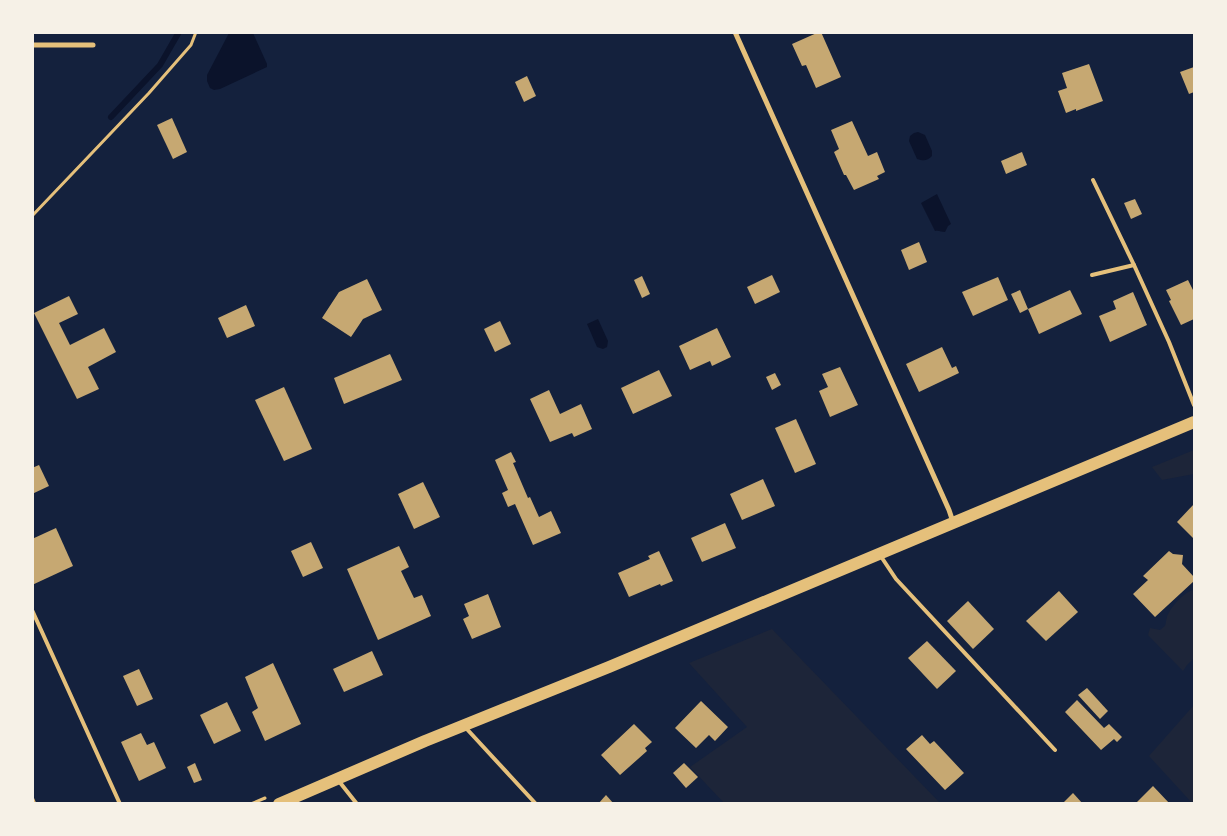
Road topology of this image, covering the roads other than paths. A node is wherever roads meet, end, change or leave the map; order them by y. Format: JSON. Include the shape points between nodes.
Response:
{"nodes":[{"id":1,"x":735,"y":32,"type":"edge"},
{"id":2,"x":32,"y":45,"type":"edge"},
{"id":3,"x":94,"y":45,"type":"dead end"},
{"id":4,"x":1093,"y":180,"type":"dead end"},
{"id":5,"x":1134,"y":266,"type":"junction"},
{"id":6,"x":1092,"y":274,"type":"dead end"},
{"id":7,"x":1194,"y":405,"type":"edge"},
{"id":8,"x":1194,"y":422,"type":"edge"},
{"id":9,"x":954,"y":523,"type":"junction"},
{"id":10,"x":879,"y":554,"type":"junction"},
{"id":11,"x":32,"y":610,"type":"edge"},
{"id":12,"x":464,"y":726,"type":"junction"},
{"id":13,"x":1055,"y":750,"type":"dead end"},
{"id":14,"x":336,"y":779,"type":"junction"},
{"id":15,"x":120,"y":804,"type":"edge"},
{"id":16,"x":279,"y":804,"type":"edge"},
{"id":17,"x":357,"y":804,"type":"edge"},
{"id":18,"x":536,"y":804,"type":"edge"}],
"edges":[{"from":1,"to":9,"type":"street"},
{"from":2,"to":3,"type":"street"},
{"from":4,"to":5,"type":"lane"},
{"from":5,"to":6,"type":"lane"},
{"from":5,"to":7,"type":"lane","via":[[1170,342]]},
{"from":8,"to":9,"type":"main road"},
{"from":9,"to":10,"type":"main road"},
{"from":10,"to":12,"type":"main road"},
{"from":10,"to":13,"type":"lane","via":[[896,579]]},
{"from":11,"to":15,"type":"lane"},
{"from":12,"to":14,"type":"main road"},
{"from":12,"to":18,"type":"lane"},
{"from":14,"to":16,"type":"main road"},
{"from":14,"to":17,"type":"lane"}]}
